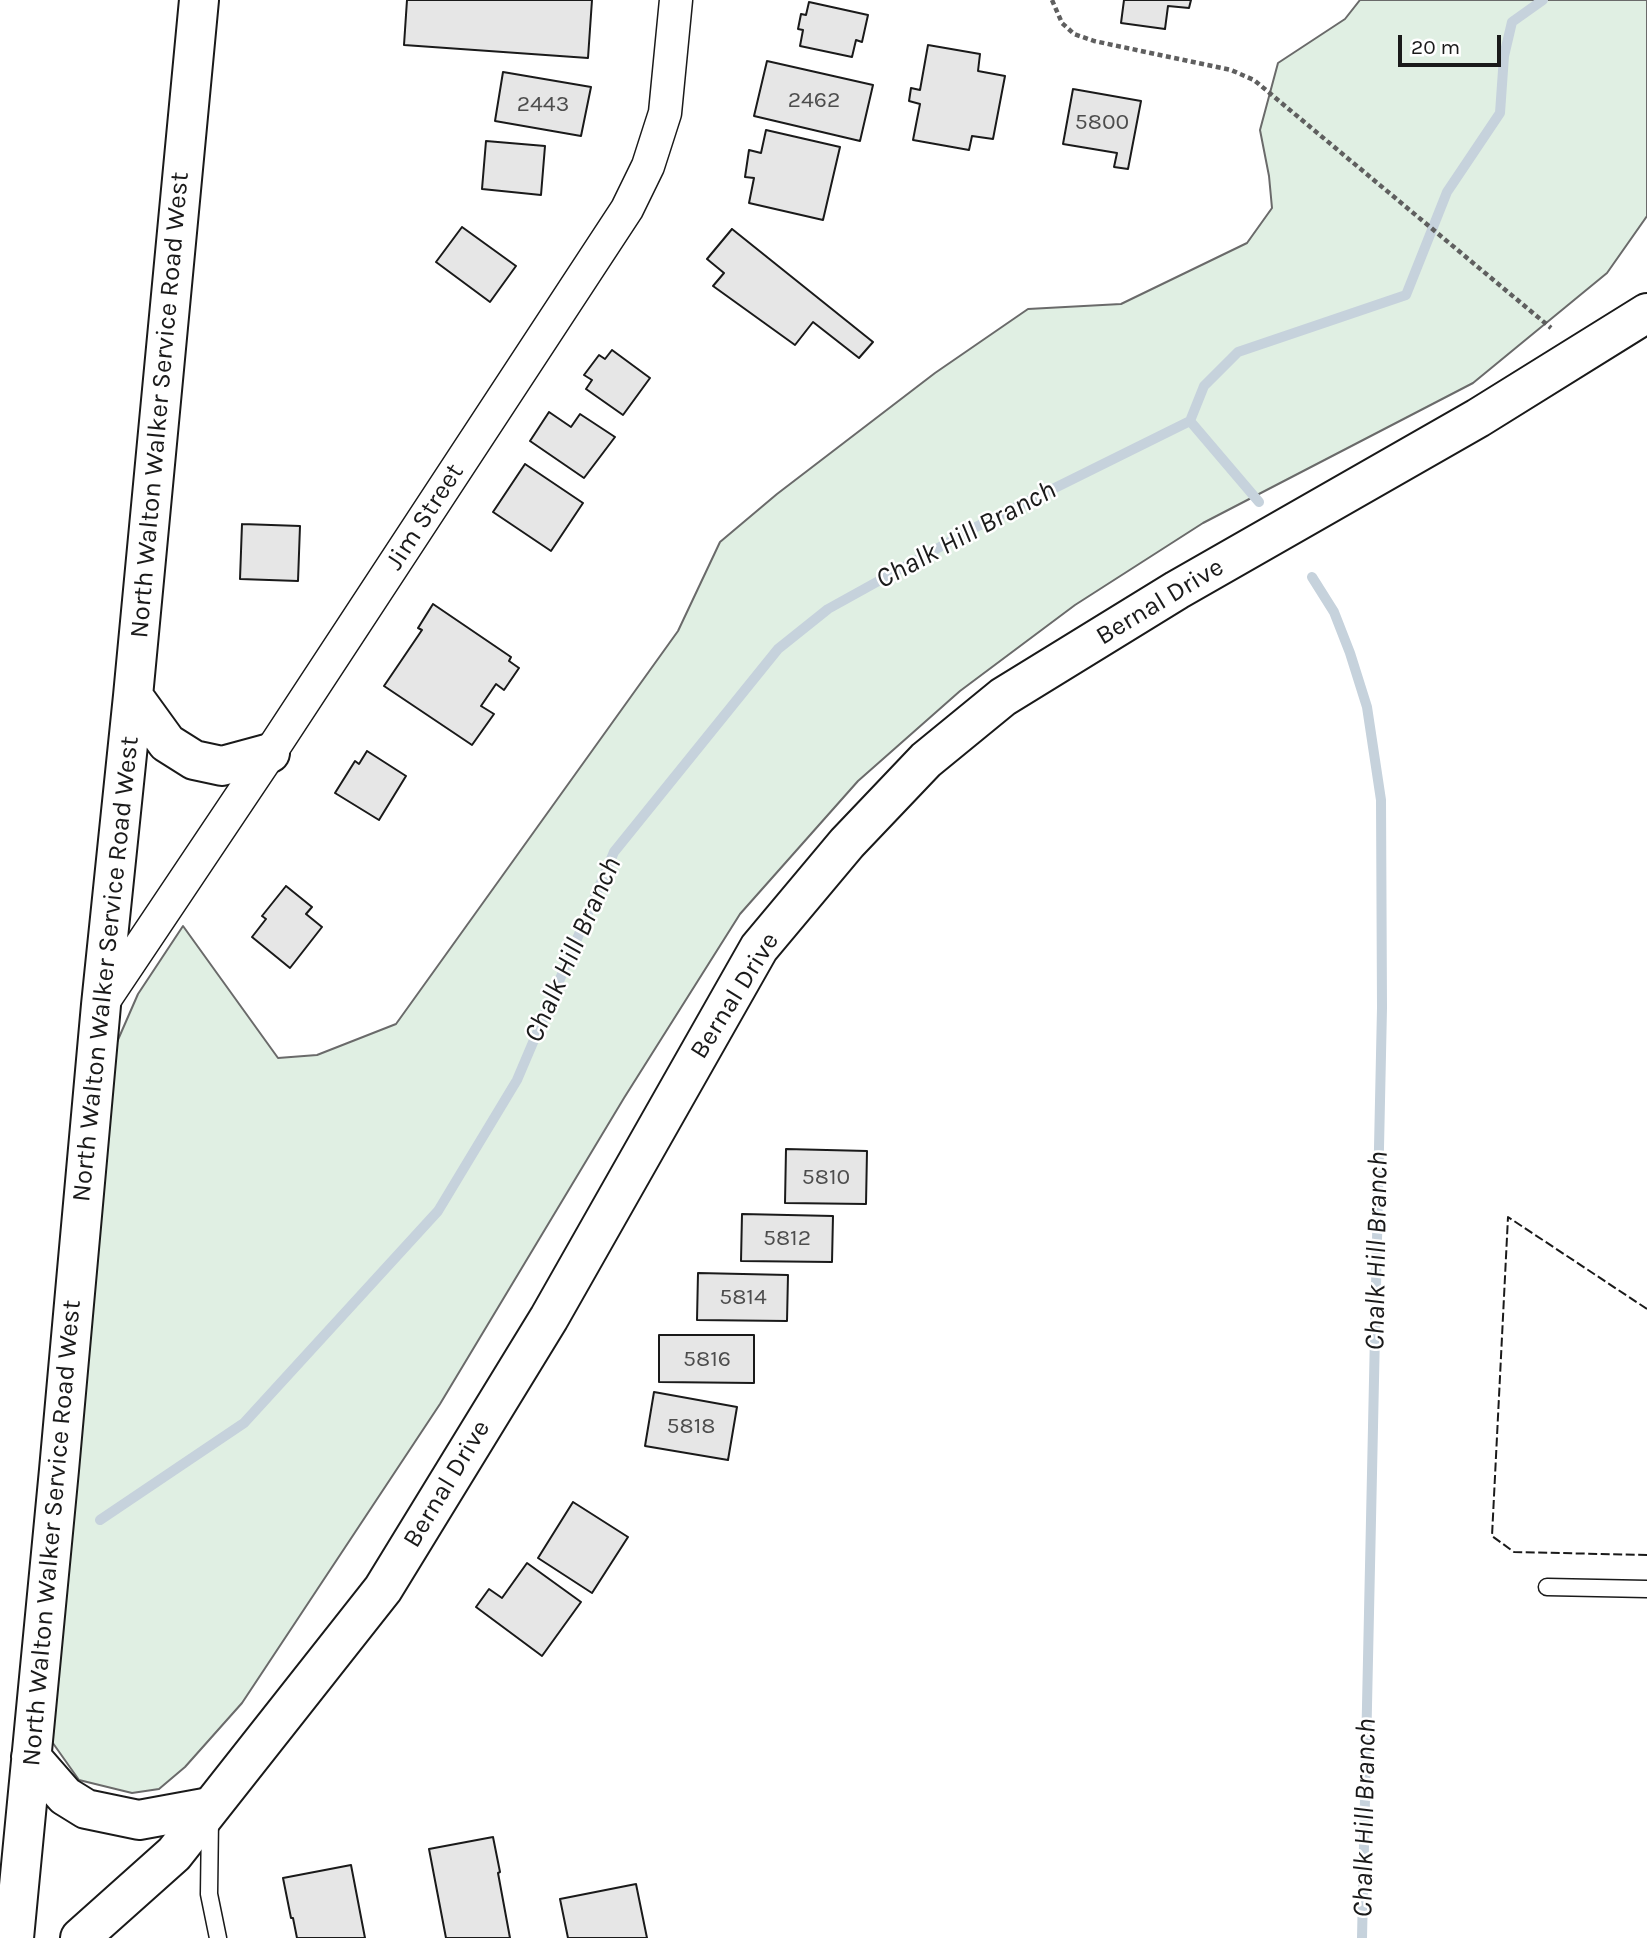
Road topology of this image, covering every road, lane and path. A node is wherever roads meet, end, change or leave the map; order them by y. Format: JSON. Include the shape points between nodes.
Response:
{"nodes":[{"id":1,"x":199,"y":0,"type":"edge"},
{"id":2,"x":676,"y":0,"type":"edge"},
{"id":3,"x":1052,"y":0,"type":"edge"},
{"id":4,"x":1647,"y":313,"type":"edge"},
{"id":5,"x":1553,"y":330,"type":"dead end"},
{"id":6,"x":133,"y":696,"type":"junction"},
{"id":7,"x":270,"y":753,"type":"junction"},
{"id":8,"x":101,"y":1005,"type":"junction"},
{"id":9,"x":1547,"y":1587,"type":"dead end"},
{"id":10,"x":1647,"y":1589,"type":"edge"},
{"id":11,"x":31,"y":1758,"type":"junction"},
{"id":12,"x":210,"y":1807,"type":"junction"},
{"id":13,"x":14,"y":1938,"type":"edge"},
{"id":14,"x":80,"y":1938,"type":"edge"},
{"id":15,"x":218,"y":1938,"type":"edge"}],
"edges":[{"from":1,"to":6,"type":"main road","name":"North Walton Walker Service Road West"},
{"from":2,"to":7,"type":"street","name":"Jim Street","via":[[665,113],[648,166],[627,209]]},
{"from":3,"to":5,"type":"path","via":[[1062,23],[1074,34],[1231,70],[1254,80]]},
{"from":4,"to":12,"type":"main road","name":"Bernal Drive","via":[[1478,418],[1177,590],[1003,697],[926,760],[847,843],[760,948],[548,1318],[383,1590]]},
{"from":6,"to":7,"type":"main road","via":[[167,743],[194,760],[222,766]]},
{"from":6,"to":8,"type":"main road","name":"North Walton Walker Service Road West"},
{"from":7,"to":8,"type":"street","name":"Jim Street"},
{"from":8,"to":11,"type":"main road","name":"North Walton Walker Service Road West"},
{"from":9,"to":10,"type":"lane"},
{"from":11,"to":12,"type":"main road","via":[[65,1796],[86,1809],[139,1820]]},
{"from":11,"to":13,"type":"main road","name":"North Walton Walker Service Road West"},
{"from":12,"to":14,"type":"main road","name":"Bernal Drive","via":[[174,1854]]},
{"from":12,"to":15,"type":"lane","via":[[209,1894]]}]}
